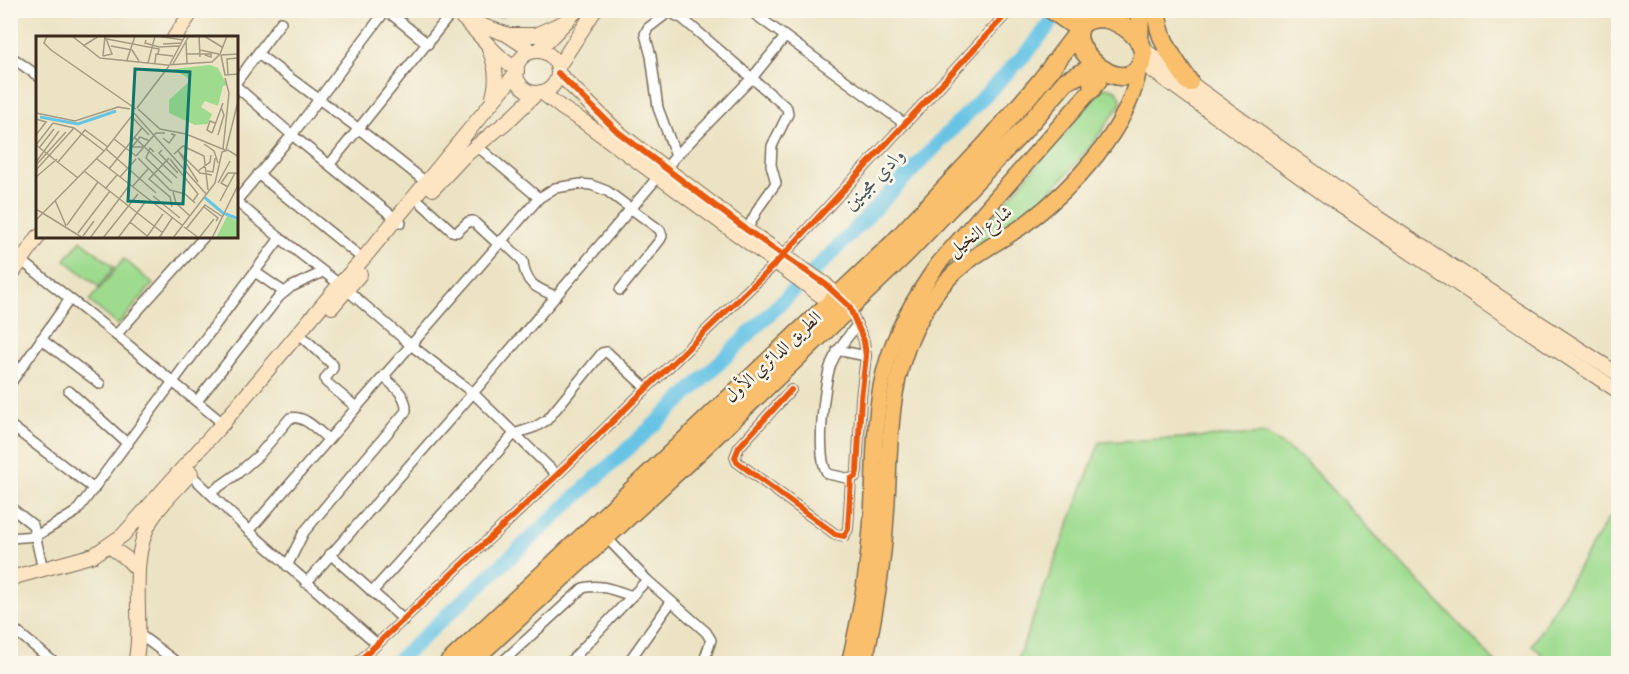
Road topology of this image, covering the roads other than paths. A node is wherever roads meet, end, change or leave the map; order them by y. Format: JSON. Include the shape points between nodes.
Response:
{"nodes":[{"id":1,"x":193,"y":10,"type":"edge"},
{"id":2,"x":577,"y":10,"type":"edge"},
{"id":3,"x":595,"y":10,"type":"edge"},
{"id":4,"x":749,"y":10,"type":"edge"},
{"id":5,"x":1010,"y":10,"type":"edge"},
{"id":6,"x":1052,"y":10,"type":"edge"},
{"id":7,"x":1140,"y":10,"type":"edge"},
{"id":8,"x":1157,"y":10,"type":"edge"},
{"id":9,"x":458,"y":14,"type":"edge"},
{"id":10,"x":1080,"y":20,"type":"edge"},
{"id":11,"x":567,"y":21,"type":"junction"},
{"id":12,"x":281,"y":22,"type":"dead end"},
{"id":13,"x":506,"y":34,"type":"junction"},
{"id":14,"x":175,"y":36,"type":"edge"},
{"id":15,"x":785,"y":37,"type":"junction"},
{"id":16,"x":428,"y":44,"type":"junction"},
{"id":17,"x":486,"y":45,"type":"junction"},
{"id":18,"x":535,"y":51,"type":"junction"},
{"id":19,"x":258,"y":54,"type":"junction"},
{"id":20,"x":1140,"y":55,"type":"junction"},
{"id":21,"x":10,"y":56,"type":"edge"},
{"id":22,"x":558,"y":70,"type":"junction"},
{"id":23,"x":517,"y":71,"type":"junction"},
{"id":24,"x":1106,"y":71,"type":"junction"},
{"id":25,"x":1084,"y":72,"type":"junction"},
{"id":26,"x":36,"y":75,"type":"edge"},
{"id":27,"x":752,"y":78,"type":"junction"},
{"id":28,"x":238,"y":80,"type":"edge"},
{"id":29,"x":1189,"y":82,"type":"junction"},
{"id":30,"x":238,"y":88,"type":"edge"},
{"id":31,"x":1092,"y":89,"type":"junction"},
{"id":32,"x":539,"y":93,"type":"junction"},
{"id":33,"x":319,"y":99,"type":"junction"},
{"id":34,"x":492,"y":102,"type":"junction"},
{"id":35,"x":521,"y":108,"type":"junction"},
{"id":36,"x":562,"y":108,"type":"junction"},
{"id":37,"x":905,"y":124,"type":"junction"},
{"id":38,"x":359,"y":129,"type":"junction"},
{"id":39,"x":292,"y":135,"type":"junction"},
{"id":40,"x":477,"y":146,"type":"junction"},
{"id":41,"x":676,"y":156,"type":"junction"},
{"id":42,"x":330,"y":164,"type":"junction"},
{"id":43,"x":662,"y":173,"type":"junction"},
{"id":44,"x":258,"y":174,"type":"junction"},
{"id":45,"x":427,"y":183,"type":"junction"},
{"id":46,"x":538,"y":198,"type":"junction"},
{"id":47,"x":238,"y":200,"type":"edge"},
{"id":48,"x":238,"y":202,"type":"edge"},
{"id":49,"x":420,"y":202,"type":"junction"},
{"id":50,"x":631,"y":208,"type":"junction"},
{"id":51,"x":399,"y":221,"type":"junction"},
{"id":52,"x":747,"y":230,"type":"junction"},
{"id":53,"x":37,"y":238,"type":"edge"},
{"id":54,"x":203,"y":238,"type":"edge"},
{"id":55,"x":280,"y":238,"type":"junction"},
{"id":56,"x":499,"y":242,"type":"junction"},
{"id":57,"x":363,"y":259,"type":"junction"},
{"id":58,"x":22,"y":261,"type":"junction"},
{"id":59,"x":783,"y":262,"type":"junction"},
{"id":60,"x":255,"y":272,"type":"junction"},
{"id":61,"x":323,"y":272,"type":"junction"},
{"id":62,"x":10,"y":277,"type":"edge"},
{"id":63,"x":343,"y":288,"type":"junction"},
{"id":64,"x":620,"y":290,"type":"dead end"},
{"id":65,"x":284,"y":292,"type":"junction"},
{"id":66,"x":555,"y":296,"type":"junction"},
{"id":67,"x":69,"y":300,"type":"junction"},
{"id":68,"x":839,"y":305,"type":"junction"},
{"id":69,"x":116,"y":335,"type":"junction"},
{"id":70,"x":304,"y":338,"type":"junction"},
{"id":71,"x":41,"y":339,"type":"junction"},
{"id":72,"x":411,"y":346,"type":"junction"},
{"id":73,"x":837,"y":350,"type":"junction"},
{"id":74,"x":866,"y":356,"type":"junction"},
{"id":75,"x":1618,"y":374,"type":"edge"},
{"id":76,"x":384,"y":377,"type":"junction"},
{"id":77,"x":174,"y":382,"type":"junction"},
{"id":78,"x":10,"y":384,"type":"edge"},
{"id":79,"x":100,"y":384,"type":"dead end"},
{"id":80,"x":646,"y":388,"type":"junction"},
{"id":81,"x":790,"y":390,"type":"dead end"},
{"id":82,"x":69,"y":391,"type":"dead end"},
{"id":83,"x":1618,"y":391,"type":"edge"},
{"id":84,"x":473,"y":393,"type":"junction"},
{"id":85,"x":197,"y":401,"type":"junction"},
{"id":86,"x":356,"y":407,"type":"junction"},
{"id":87,"x":10,"y":425,"type":"edge"},
{"id":88,"x":225,"y":425,"type":"junction"},
{"id":89,"x":514,"y":434,"type":"junction"},
{"id":90,"x":328,"y":439,"type":"junction"},
{"id":91,"x":128,"y":444,"type":"junction"},
{"id":92,"x":187,"y":471,"type":"junction"},
{"id":93,"x":557,"y":475,"type":"junction"},
{"id":94,"x":851,"y":479,"type":"junction"},
{"id":95,"x":93,"y":489,"type":"junction"},
{"id":96,"x":210,"y":494,"type":"junction"},
{"id":97,"x":10,"y":507,"type":"edge"},
{"id":98,"x":249,"y":531,"type":"junction"},
{"id":99,"x":36,"y":536,"type":"junction"},
{"id":100,"x":605,"y":536,"type":"junction"},
{"id":101,"x":10,"y":538,"type":"edge"},
{"id":102,"x":142,"y":543,"type":"junction"},
{"id":103,"x":109,"y":546,"type":"junction"},
{"id":104,"x":330,"y":554,"type":"junction"},
{"id":105,"x":287,"y":566,"type":"junction"},
{"id":106,"x":43,"y":570,"type":"junction"},
{"id":107,"x":138,"y":570,"type":"junction"},
{"id":108,"x":10,"y":580,"type":"edge"},
{"id":109,"x":647,"y":580,"type":"junction"},
{"id":110,"x":306,"y":583,"type":"junction"},
{"id":111,"x":372,"y":592,"type":"junction"},
{"id":112,"x":632,"y":596,"type":"junction"},
{"id":113,"x":671,"y":602,"type":"junction"},
{"id":114,"x":404,"y":620,"type":"junction"},
{"id":115,"x":10,"y":626,"type":"edge"},
{"id":116,"x":139,"y":634,"type":"junction"},
{"id":117,"x":377,"y":644,"type":"junction"},
{"id":118,"x":56,"y":663,"type":"edge"},
{"id":119,"x":135,"y":663,"type":"edge"},
{"id":120,"x":179,"y":663,"type":"edge"},
{"id":121,"x":356,"y":663,"type":"edge"},
{"id":122,"x":448,"y":663,"type":"edge"},
{"id":123,"x":468,"y":663,"type":"edge"},
{"id":124,"x":500,"y":663,"type":"edge"},
{"id":125,"x":568,"y":663,"type":"edge"},
{"id":126,"x":627,"y":663,"type":"edge"},
{"id":127,"x":703,"y":663,"type":"edge"},
{"id":128,"x":849,"y":663,"type":"edge"},
{"id":129,"x":864,"y":663,"type":"edge"}],
"edges":[{"from":1,"to":14,"type":"street"},
{"from":2,"to":11,"type":"street"},
{"from":3,"to":22,"type":"street"},
{"from":4,"to":15,"type":"street"},
{"from":5,"to":37,"type":"street"},
{"from":6,"to":10,"type":"highway"},
{"from":7,"to":20,"type":"highway"},
{"from":8,"to":29,"type":"highway","via":[[1167,49]]},
{"from":9,"to":13,"type":"street"},
{"from":9,"to":16,"type":"street"},
{"from":9,"to":17,"type":"street"},
{"from":10,"to":20,"type":"highway","via":[[1114,21],[1126,29]]},
{"from":10,"to":24,"type":"highway","via":[[1078,41],[1084,53]]},
{"from":10,"to":68,"type":"highway","name":"الطريق الدائري الأول","via":[[1041,81]]},
{"from":11,"to":13,"type":"street","via":[[535,35]]},
{"from":11,"to":18,"type":"street"},
{"from":12,"to":19,"type":"street"},
{"from":13,"to":18,"type":"street"},
{"from":15,"to":27,"type":"street"},
{"from":15,"to":37,"type":"street"},
{"from":16,"to":33,"type":"street","via":[[386,10]]},
{"from":16,"to":38,"type":"street"},
{"from":17,"to":23,"type":"street"},
{"from":17,"to":34,"type":"street","via":[[496,70]]},
{"from":18,"to":22,"type":"street","via":[[550,55]]},
{"from":18,"to":23,"type":"street","via":[[522,58]]},
{"from":19,"to":28,"type":"street"},
{"from":19,"to":33,"type":"street"},
{"from":20,"to":24,"type":"highway","via":[[1126,75]]},
{"from":20,"to":29,"type":"street"},
{"from":20,"to":83,"type":"street","via":[[1346,210]]},
{"from":20,"to":129,"type":"main road","name":"شارع النخيل","via":[[1133,94],[1088,165],[1037,214],[951,276],[915,329],[892,404],[884,552]]},
{"from":21,"to":26,"type":"street"},
{"from":22,"to":32,"type":"street","via":[[553,86]]},
{"from":22,"to":43,"type":"street"},
{"from":23,"to":32,"type":"street","via":[[520,84]]},
{"from":23,"to":34,"type":"street"},
{"from":24,"to":25,"type":"highway","name":"الطريق الدائري الأول"},
{"from":24,"to":31,"type":"main road"},
{"from":25,"to":31,"type":"highway","via":[[1091,77]]},
{"from":25,"to":68,"type":"highway","name":"الطريق الدائري الأول","via":[[1060,86],[929,229]]},
{"from":27,"to":41,"type":"street"},
{"from":27,"to":41,"type":"street","via":[[676,14],[669,12],[648,28],[645,34],[658,108]]},
{"from":27,"to":52,"type":"street","via":[[787,108],[788,114],[772,146],[771,165],[776,183]]},
{"from":29,"to":75,"type":"street","via":[[1378,218]]},
{"from":30,"to":39,"type":"street"},
{"from":31,"to":128,"type":"main road","via":[[939,263],[894,341],[881,390],[868,568]]},
{"from":32,"to":35,"type":"street"},
{"from":32,"to":36,"type":"street"},
{"from":33,"to":38,"type":"street"},
{"from":33,"to":39,"type":"street"},
{"from":34,"to":45,"type":"street"},
{"from":35,"to":36,"type":"street"},
{"from":35,"to":40,"type":"street"},
{"from":36,"to":43,"type":"street"},
{"from":37,"to":59,"type":"street"},
{"from":38,"to":42,"type":"street"},
{"from":38,"to":45,"type":"street"},
{"from":39,"to":42,"type":"street"},
{"from":39,"to":44,"type":"street"},
{"from":40,"to":46,"type":"street"},
{"from":40,"to":49,"type":"street"},
{"from":41,"to":43,"type":"street"},
{"from":42,"to":51,"type":"street"},
{"from":43,"to":50,"type":"street"},
{"from":43,"to":52,"type":"street"},
{"from":43,"to":59,"type":"street"},
{"from":44,"to":47,"type":"street"},
{"from":44,"to":57,"type":"street"},
{"from":45,"to":51,"type":"street"},
{"from":46,"to":50,"type":"street","via":[[555,188],[591,184]]},
{"from":46,"to":56,"type":"street"},
{"from":48,"to":55,"type":"street"},
{"from":49,"to":51,"type":"street"},
{"from":49,"to":56,"type":"street","via":[[452,231],[457,232],[473,221]]},
{"from":50,"to":64,"type":"street","via":[[660,230],[662,236]]},
{"from":50,"to":66,"type":"street"},
{"from":51,"to":57,"type":"street"},
{"from":51,"to":63,"type":"street"},
{"from":52,"to":59,"type":"street"},
{"from":53,"to":58,"type":"street"},
{"from":54,"to":69,"type":"street"},
{"from":55,"to":60,"type":"street"},
{"from":55,"to":61,"type":"street"},
{"from":56,"to":66,"type":"street","via":[[524,261],[524,273],[536,288]]},
{"from":56,"to":72,"type":"street"},
{"from":57,"to":63,"type":"street"},
{"from":58,"to":62,"type":"street"},
{"from":58,"to":67,"type":"street"},
{"from":59,"to":68,"type":"street"},
{"from":59,"to":80,"type":"street"},
{"from":60,"to":65,"type":"street"},
{"from":60,"to":77,"type":"street"},
{"from":61,"to":63,"type":"street"},
{"from":61,"to":65,"type":"street"},
{"from":63,"to":70,"type":"street"},
{"from":63,"to":72,"type":"street"},
{"from":63,"to":88,"type":"street"},
{"from":65,"to":85,"type":"street"},
{"from":66,"to":84,"type":"street"},
{"from":67,"to":69,"type":"street"},
{"from":67,"to":71,"type":"street"},
{"from":68,"to":73,"type":"street"},
{"from":68,"to":74,"type":"street","via":[[864,341]]},
{"from":68,"to":100,"type":"highway","name":"الطريق الدائري الأول","via":[[731,421]]},
{"from":68,"to":122,"type":"highway","name":"الطريق الدائري الأول"},
{"from":69,"to":77,"type":"street"},
{"from":70,"to":86,"type":"street","via":[[333,365],[326,382]]},
{"from":70,"to":88,"type":"street"},
{"from":71,"to":78,"type":"street"},
{"from":71,"to":79,"type":"street"},
{"from":72,"to":76,"type":"street"},
{"from":72,"to":84,"type":"street"},
{"from":73,"to":74,"type":"street"},
{"from":73,"to":94,"type":"street","via":[[824,390],[822,464],[828,474]]},
{"from":74,"to":94,"type":"street","via":[[857,471]]},
{"from":76,"to":86,"type":"street"},
{"from":76,"to":105,"type":"street","via":[[404,397],[406,411],[304,532]]},
{"from":77,"to":85,"type":"street"},
{"from":77,"to":91,"type":"street"},
{"from":80,"to":89,"type":"street","via":[[605,352],[547,420]]},
{"from":80,"to":93,"type":"street"},
{"from":81,"to":94,"type":"street","via":[[736,451],[737,462],[839,537],[848,529]]},
{"from":82,"to":91,"type":"street"},
{"from":84,"to":89,"type":"street"},
{"from":84,"to":104,"type":"street"},
{"from":85,"to":88,"type":"street"},
{"from":86,"to":90,"type":"street"},
{"from":87,"to":95,"type":"street"},
{"from":88,"to":92,"type":"street"},
{"from":89,"to":93,"type":"street"},
{"from":89,"to":111,"type":"street"},
{"from":90,"to":96,"type":"street","via":[[306,420],[290,417],[259,454]]},
{"from":90,"to":98,"type":"street"},
{"from":91,"to":95,"type":"street"},
{"from":92,"to":96,"type":"street"},
{"from":92,"to":102,"type":"street","via":[[154,514]]},
{"from":92,"to":103,"type":"street"},
{"from":93,"to":114,"type":"street"},
{"from":95,"to":99,"type":"street","via":[[76,512]]},
{"from":96,"to":98,"type":"street"},
{"from":97,"to":99,"type":"street","via":[[33,525]]},
{"from":98,"to":105,"type":"street"},
{"from":99,"to":101,"type":"street"},
{"from":99,"to":106,"type":"street"},
{"from":100,"to":109,"type":"street"},
{"from":100,"to":123,"type":"highway","name":"الطريق الدائري الأول"},
{"from":102,"to":103,"type":"street","via":[[133,547]]},
{"from":102,"to":107,"type":"street"},
{"from":103,"to":106,"type":"street","via":[[94,555]]},
{"from":103,"to":107,"type":"street"},
{"from":104,"to":110,"type":"street"},
{"from":104,"to":111,"type":"street"},
{"from":105,"to":110,"type":"street"},
{"from":106,"to":108,"type":"street"},
{"from":107,"to":116,"type":"street"},
{"from":109,"to":112,"type":"street"},
{"from":109,"to":113,"type":"street"},
{"from":110,"to":117,"type":"street"},
{"from":111,"to":114,"type":"street"},
{"from":112,"to":124,"type":"street","via":[[590,585],[583,588]]},
{"from":112,"to":125,"type":"street"},
{"from":113,"to":126,"type":"street"},
{"from":113,"to":127,"type":"street","via":[[711,640]]},
{"from":114,"to":117,"type":"street"},
{"from":115,"to":118,"type":"street"},
{"from":116,"to":119,"type":"street"},
{"from":116,"to":120,"type":"street"},
{"from":117,"to":121,"type":"street"}]}
